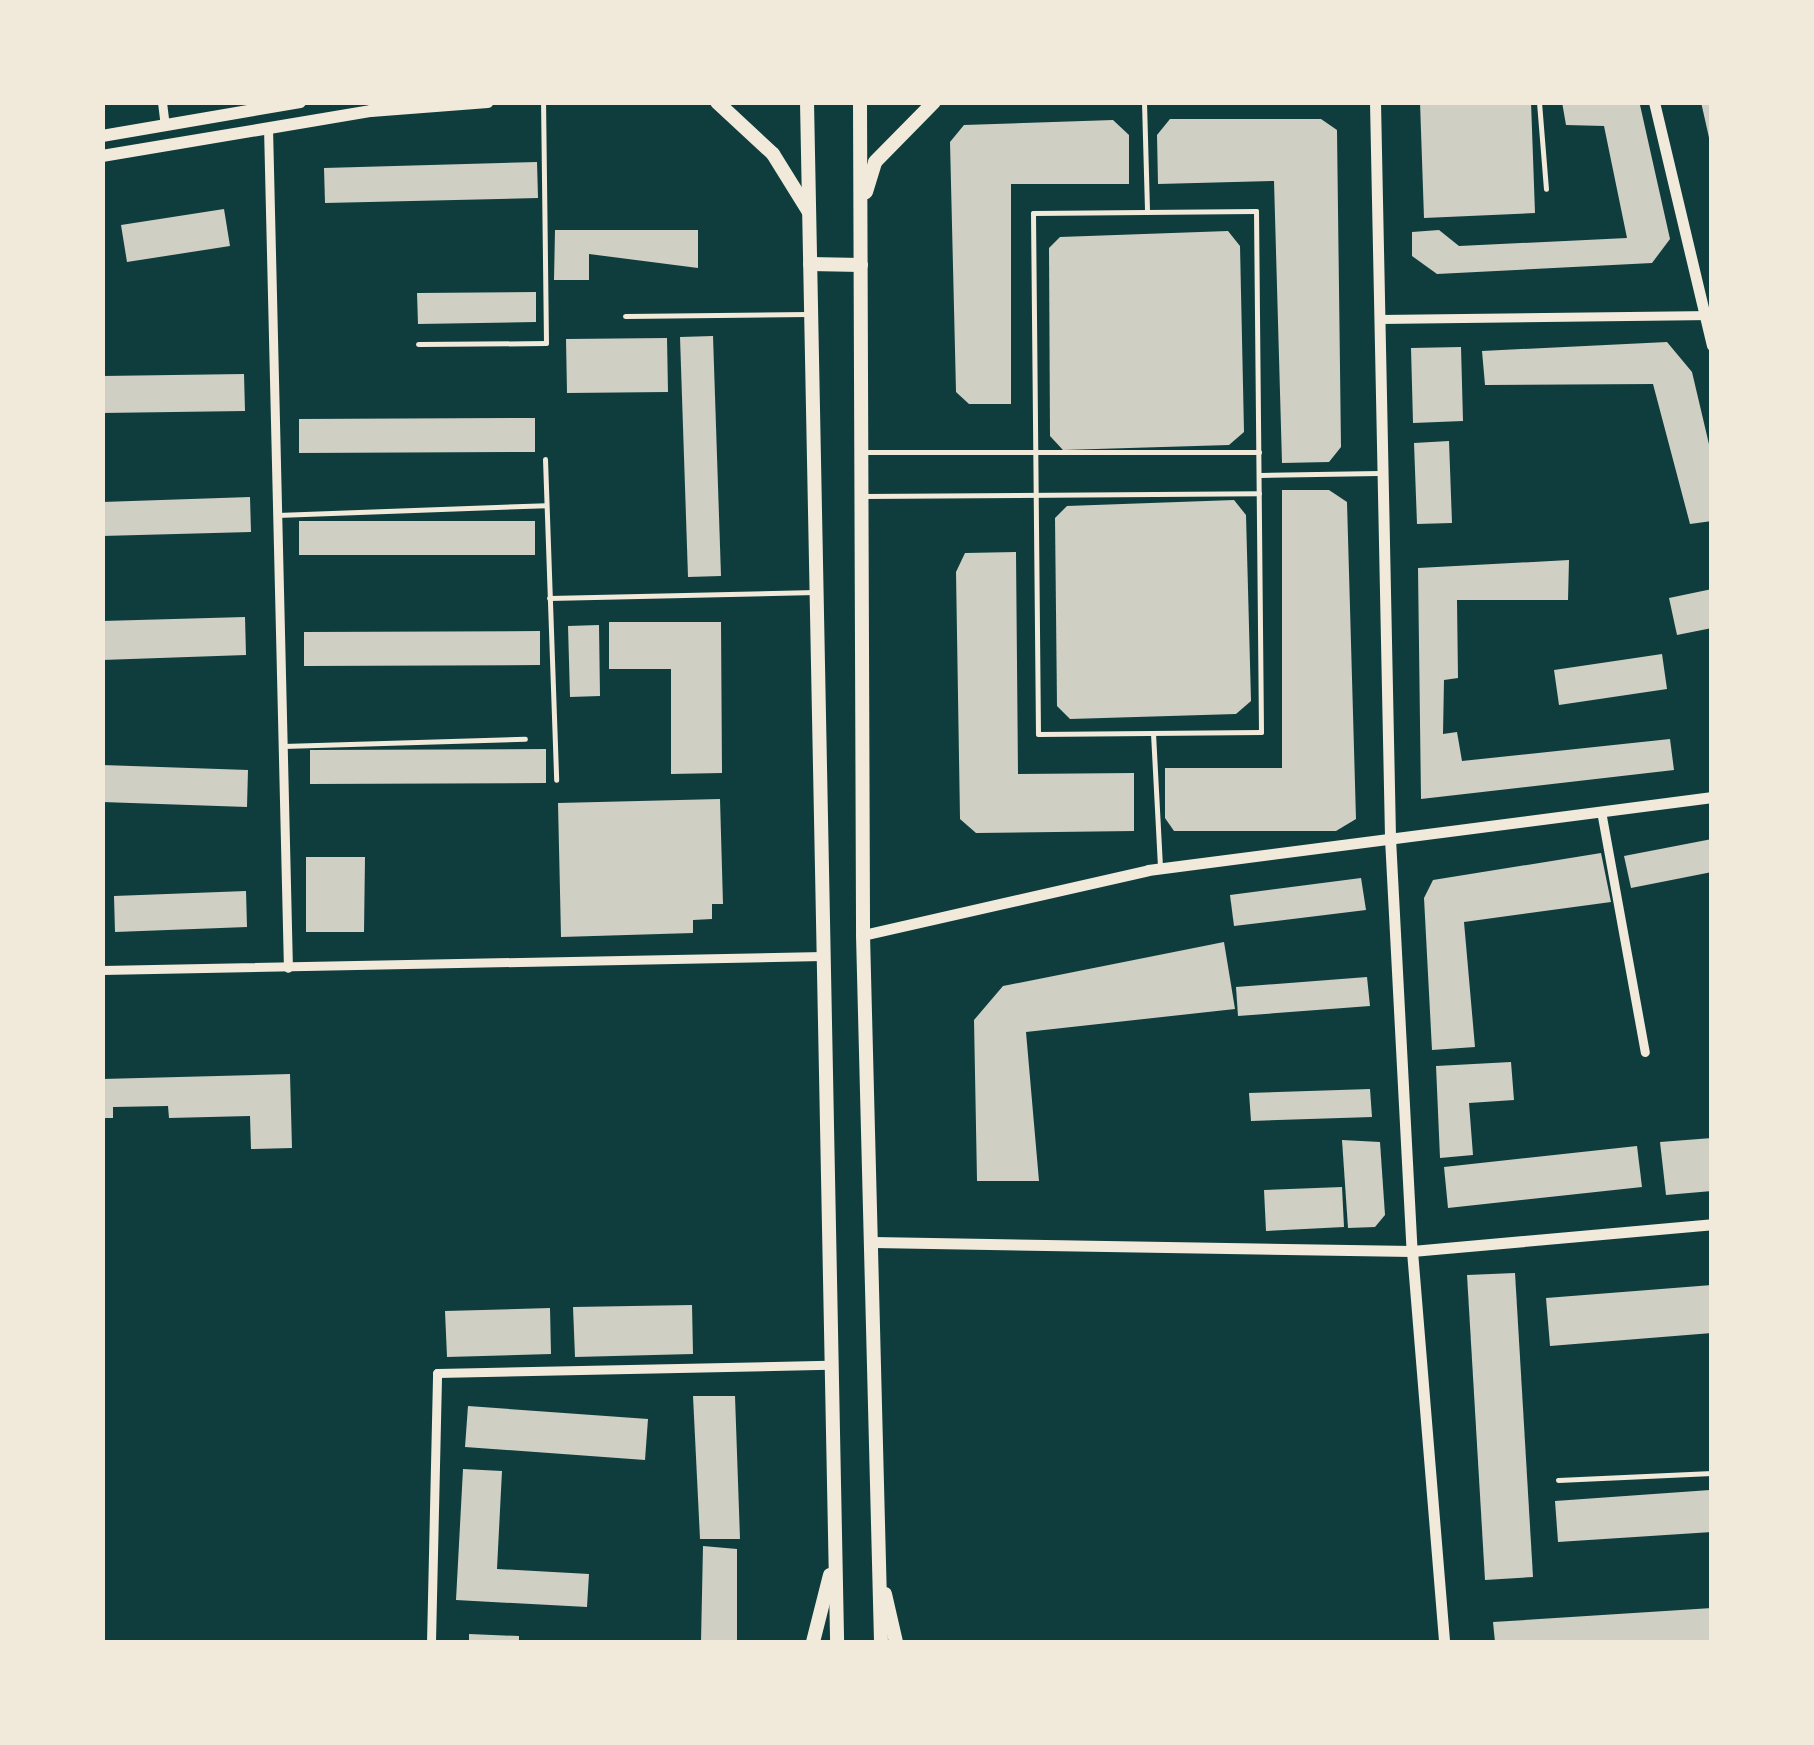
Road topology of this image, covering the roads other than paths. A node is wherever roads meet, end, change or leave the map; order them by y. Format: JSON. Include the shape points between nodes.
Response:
{"nodes":[{"id":1,"x":162,"y":102,"type":"edge"},
{"id":2,"x":300,"y":102,"type":"edge"},
{"id":3,"x":488,"y":102,"type":"edge"},
{"id":4,"x":543,"y":102,"type":"edge"},
{"id":5,"x":717,"y":102,"type":"edge"},
{"id":6,"x":806,"y":102,"type":"edge"},
{"id":7,"x":860,"y":102,"type":"edge"},
{"id":8,"x":934,"y":102,"type":"edge"},
{"id":9,"x":1144,"y":102,"type":"edge"},
{"id":10,"x":1375,"y":102,"type":"edge"},
{"id":11,"x":1539,"y":102,"type":"edge"},
{"id":12,"x":1654,"y":102,"type":"edge"},
{"id":13,"x":343,"y":109,"type":"edge"},
{"id":14,"x":165,"y":125,"type":"junction"},
{"id":15,"x":268,"y":127,"type":"junction"},
{"id":16,"x":102,"y":136,"type":"edge"},
{"id":17,"x":102,"y":156,"type":"edge"},
{"id":18,"x":1546,"y":189,"type":"dead end"},
{"id":19,"x":861,"y":207,"type":"junction"},
{"id":20,"x":808,"y":212,"type":"junction"},
{"id":21,"x":1147,"y":212,"type":"junction"},
{"id":22,"x":810,"y":264,"type":"junction"},
{"id":23,"x":861,"y":265,"type":"junction"},
{"id":24,"x":811,"y":314,"type":"junction"},
{"id":25,"x":1708,"y":314,"type":"edge"},
{"id":26,"x":624,"y":316,"type":"dead end"},
{"id":27,"x":1379,"y":319,"type":"junction"},
{"id":28,"x":418,"y":344,"type":"dead end"},
{"id":29,"x":1712,"y":345,"type":"edge"},
{"id":30,"x":862,"y":452,"type":"junction"},
{"id":31,"x":1036,"y":452,"type":"junction"},
{"id":32,"x":1259,"y":452,"type":"junction"},
{"id":33,"x":545,"y":459,"type":"dead end"},
{"id":34,"x":1382,"y":473,"type":"junction"},
{"id":35,"x":1259,"y":475,"type":"junction"},
{"id":36,"x":1259,"y":493,"type":"junction"},
{"id":37,"x":1036,"y":495,"type":"junction"},
{"id":38,"x":863,"y":496,"type":"junction"},
{"id":39,"x":546,"y":506,"type":"junction"},
{"id":40,"x":277,"y":515,"type":"junction"},
{"id":41,"x":816,"y":592,"type":"junction"},
{"id":42,"x":549,"y":598,"type":"junction"},
{"id":43,"x":1153,"y":733,"type":"junction"},
{"id":44,"x":525,"y":739,"type":"dead end"},
{"id":45,"x":283,"y":746,"type":"junction"},
{"id":46,"x":556,"y":780,"type":"dead end"},
{"id":47,"x":1712,"y":797,"type":"edge"},
{"id":48,"x":1601,"y":811,"type":"junction"},
{"id":49,"x":1390,"y":838,"type":"junction"},
{"id":50,"x":1160,"y":868,"type":"junction"},
{"id":51,"x":863,"y":935,"type":"junction"},
{"id":52,"x":823,"y":956,"type":"junction"},
{"id":53,"x":288,"y":968,"type":"junction"},
{"id":54,"x":102,"y":970,"type":"edge"},
{"id":55,"x":1645,"y":1052,"type":"dead end"},
{"id":56,"x":1712,"y":1224,"type":"edge"},
{"id":57,"x":873,"y":1242,"type":"junction"},
{"id":58,"x":1412,"y":1251,"type":"junction"},
{"id":59,"x":830,"y":1365,"type":"junction"},
{"id":60,"x":1712,"y":1472,"type":"edge"},
{"id":61,"x":1558,"y":1480,"type":"dead end"},
{"id":62,"x":836,"y":1554,"type":"junction"},
{"id":63,"x":878,"y":1559,"type":"junction"},
{"id":64,"x":431,"y":1642,"type":"edge"},
{"id":65,"x":813,"y":1642,"type":"edge"},
{"id":66,"x":837,"y":1642,"type":"edge"},
{"id":67,"x":881,"y":1642,"type":"edge"},
{"id":68,"x":896,"y":1642,"type":"edge"},
{"id":69,"x":1444,"y":1642,"type":"edge"}],
"edges":[{"from":1,"to":14,"type":"street"},
{"from":2,"to":14,"type":"main road"},
{"from":3,"to":13,"type":"main road"},
{"from":4,"to":28,"type":"lane","via":[[546,344]]},
{"from":5,"to":20,"type":"main road","via":[[773,154]]},
{"from":6,"to":20,"type":"main road"},
{"from":7,"to":19,"type":"main road"},
{"from":8,"to":19,"type":"main road","via":[[876,162]]},
{"from":9,"to":21,"type":"lane"},
{"from":10,"to":27,"type":"street"},
{"from":11,"to":18,"type":"lane"},
{"from":12,"to":25,"type":"street"},
{"from":13,"to":15,"type":"main road"},
{"from":14,"to":16,"type":"main road"},
{"from":15,"to":17,"type":"main road"},
{"from":15,"to":40,"type":"street"},
{"from":19,"to":23,"type":"main road"},
{"from":20,"to":22,"type":"main road"},
{"from":21,"to":31,"type":"lane","via":[[1033,213]]},
{"from":21,"to":32,"type":"lane","via":[[1256,211]]},
{"from":22,"to":23,"type":"main road"},
{"from":22,"to":24,"type":"main road"},
{"from":23,"to":30,"type":"main road"},
{"from":24,"to":26,"type":"lane"},
{"from":24,"to":41,"type":"main road"},
{"from":25,"to":27,"type":"street"},
{"from":25,"to":29,"type":"street"},
{"from":27,"to":34,"type":"street"},
{"from":30,"to":31,"type":"lane"},
{"from":30,"to":38,"type":"main road"},
{"from":31,"to":32,"type":"lane"},
{"from":31,"to":37,"type":"lane"},
{"from":32,"to":35,"type":"lane"},
{"from":33,"to":39,"type":"lane"},
{"from":34,"to":35,"type":"lane"},
{"from":34,"to":49,"type":"street"},
{"from":35,"to":36,"type":"lane"},
{"from":36,"to":37,"type":"lane"},
{"from":36,"to":43,"type":"lane","via":[[1262,732]]},
{"from":37,"to":38,"type":"lane"},
{"from":37,"to":43,"type":"lane","via":[[1038,734]]},
{"from":38,"to":51,"type":"main road"},
{"from":39,"to":40,"type":"lane"},
{"from":39,"to":42,"type":"lane"},
{"from":40,"to":45,"type":"street"},
{"from":41,"to":42,"type":"lane"},
{"from":41,"to":52,"type":"main road"},
{"from":42,"to":46,"type":"lane"},
{"from":43,"to":50,"type":"lane"},
{"from":44,"to":45,"type":"lane"},
{"from":45,"to":53,"type":"street"},
{"from":47,"to":48,"type":"street"},
{"from":48,"to":49,"type":"street"},
{"from":48,"to":55,"type":"street"},
{"from":49,"to":50,"type":"street"},
{"from":49,"to":58,"type":"street"},
{"from":50,"to":51,"type":"street"},
{"from":51,"to":57,"type":"main road"},
{"from":52,"to":53,"type":"street"},
{"from":52,"to":59,"type":"main road"},
{"from":53,"to":54,"type":"street"},
{"from":56,"to":58,"type":"street"},
{"from":57,"to":58,"type":"street"},
{"from":57,"to":63,"type":"main road"},
{"from":58,"to":69,"type":"street"},
{"from":59,"to":62,"type":"main road"},
{"from":59,"to":64,"type":"street","via":[[437,1372]]},
{"from":60,"to":61,"type":"lane"},
{"from":62,"to":65,"type":"main road"},
{"from":62,"to":66,"type":"main road"},
{"from":63,"to":67,"type":"main road"},
{"from":63,"to":68,"type":"main road"}]}
